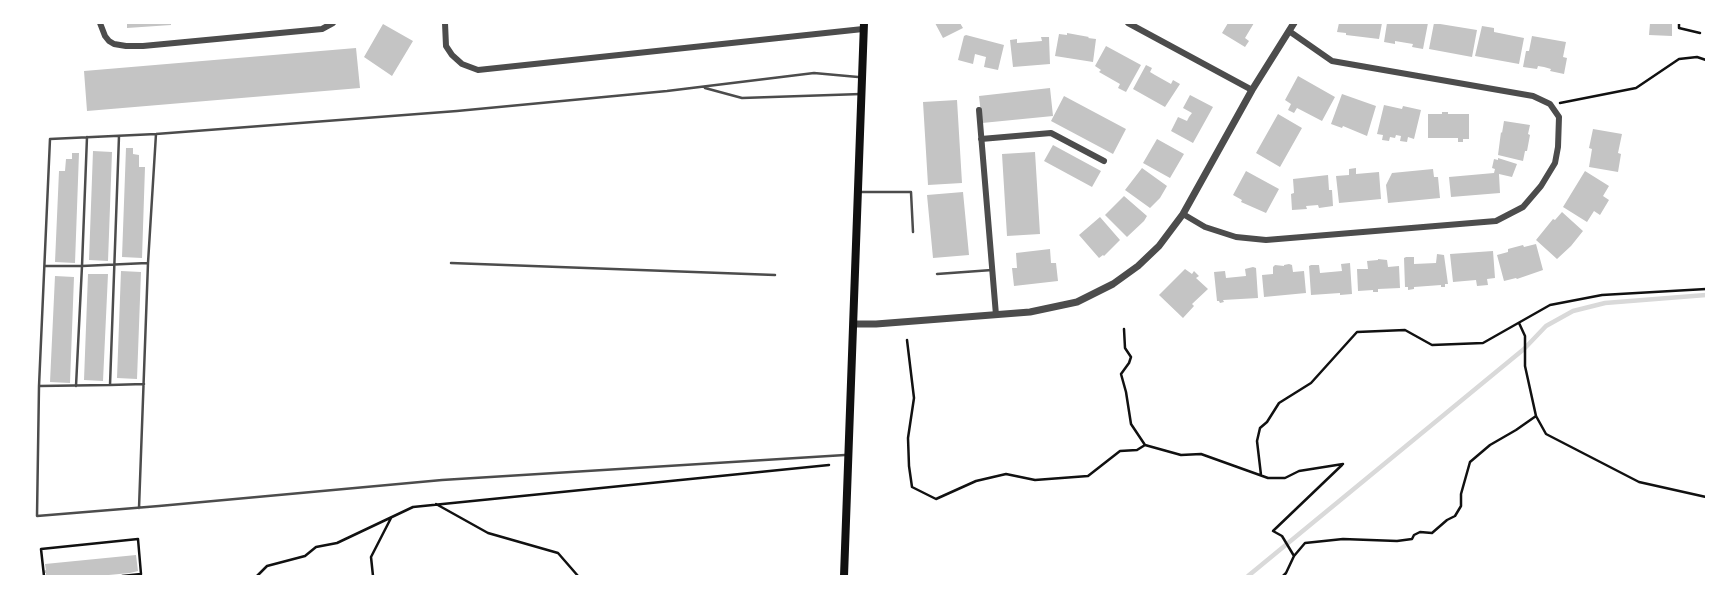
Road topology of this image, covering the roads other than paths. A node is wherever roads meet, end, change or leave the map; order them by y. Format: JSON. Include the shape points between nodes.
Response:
{"nodes":[{"id":1,"x":100,"y":23,"type":"edge"},
{"id":2,"x":334,"y":23,"type":"edge"},
{"id":3,"x":445,"y":23,"type":"edge"},
{"id":4,"x":1128,"y":23,"type":"edge"},
{"id":5,"x":1294,"y":23,"type":"edge"},
{"id":6,"x":863,"y":26,"type":"edge"},
{"id":7,"x":1289,"y":31,"type":"junction"},
{"id":8,"x":862,"y":77,"type":"junction"},
{"id":9,"x":703,"y":87,"type":"junction"},
{"id":10,"x":1252,"y":90,"type":"junction"},
{"id":11,"x":861,"y":94,"type":"junction"},
{"id":12,"x":979,"y":110,"type":"dead end"},
{"id":13,"x":156,"y":134,"type":"junction"},
{"id":14,"x":119,"y":136,"type":"junction"},
{"id":15,"x":87,"y":137,"type":"junction"},
{"id":16,"x":981,"y":139,"type":"junction"},
{"id":17,"x":1104,"y":161,"type":"dead end"},
{"id":18,"x":858,"y":192,"type":"junction"},
{"id":19,"x":1184,"y":214,"type":"junction"},
{"id":20,"x":913,"y":232,"type":"dead end"},
{"id":21,"x":148,"y":263,"type":"junction"},
{"id":22,"x":450,"y":263,"type":"dead end"},
{"id":23,"x":115,"y":264,"type":"junction"},
{"id":24,"x":45,"y":266,"type":"junction"},
{"id":25,"x":82,"y":266,"type":"junction"},
{"id":26,"x":992,"y":270,"type":"junction"},
{"id":27,"x":937,"y":274,"type":"dead end"},
{"id":28,"x":775,"y":275,"type":"dead end"},
{"id":29,"x":996,"y":315,"type":"junction"},
{"id":30,"x":854,"y":324,"type":"junction"},
{"id":31,"x":144,"y":384,"type":"junction"},
{"id":32,"x":110,"y":385,"type":"junction"},
{"id":33,"x":39,"y":386,"type":"junction"},
{"id":34,"x":76,"y":386,"type":"junction"},
{"id":35,"x":848,"y":455,"type":"junction"},
{"id":36,"x":139,"y":508,"type":"junction"},
{"id":37,"x":844,"y":576,"type":"edge"}],
"edges":[{"from":1,"to":2,"type":"street","via":[[109,41],[126,46],[322,29]]},
{"from":3,"to":6,"type":"street","via":[[446,46],[452,55],[478,70]]},
{"from":4,"to":10,"type":"street"},
{"from":5,"to":7,"type":"street"},
{"from":6,"to":8,"type":"main road"},
{"from":7,"to":10,"type":"street"},
{"from":7,"to":19,"type":"street","via":[[1332,61],[1533,96],[1549,104],[1559,117],[1555,163],[1523,207],[1496,221],[1266,240],[1236,237]]},
{"from":8,"to":9,"type":"lane","via":[[814,73]]},
{"from":8,"to":11,"type":"main road"},
{"from":9,"to":11,"type":"lane","via":[[742,98]]},
{"from":9,"to":13,"type":"lane"},
{"from":10,"to":19,"type":"street"},
{"from":11,"to":18,"type":"main road"},
{"from":12,"to":16,"type":"street"},
{"from":13,"to":14,"type":"lane"},
{"from":13,"to":21,"type":"lane"},
{"from":14,"to":15,"type":"lane"},
{"from":14,"to":23,"type":"lane"},
{"from":15,"to":24,"type":"lane","via":[[51,139]]},
{"from":15,"to":25,"type":"lane"},
{"from":16,"to":17,"type":"street","via":[[1051,133]]},
{"from":16,"to":26,"type":"street"},
{"from":18,"to":20,"type":"lane","via":[[911,192]]},
{"from":18,"to":30,"type":"main road"},
{"from":19,"to":29,"type":"street","via":[[1159,246],[1113,285],[1077,302]]},
{"from":21,"to":23,"type":"lane"},
{"from":21,"to":31,"type":"lane"},
{"from":22,"to":28,"type":"lane"},
{"from":23,"to":25,"type":"lane"},
{"from":23,"to":32,"type":"lane"},
{"from":24,"to":25,"type":"lane"},
{"from":24,"to":33,"type":"lane"},
{"from":25,"to":34,"type":"lane"},
{"from":26,"to":27,"type":"lane"},
{"from":26,"to":29,"type":"street"},
{"from":29,"to":30,"type":"street"},
{"from":30,"to":35,"type":"main road"},
{"from":31,"to":32,"type":"lane"},
{"from":31,"to":36,"type":"lane"},
{"from":32,"to":34,"type":"lane"},
{"from":33,"to":34,"type":"lane"},
{"from":33,"to":36,"type":"lane","via":[[37,516]]},
{"from":35,"to":36,"type":"lane","via":[[442,480]]},
{"from":35,"to":37,"type":"main road"}]}
